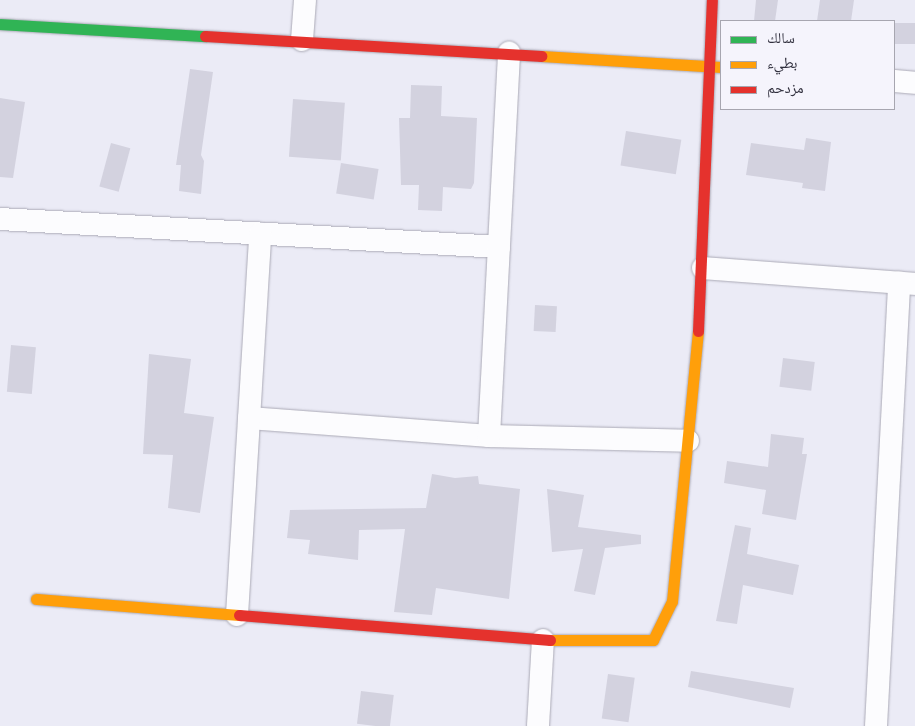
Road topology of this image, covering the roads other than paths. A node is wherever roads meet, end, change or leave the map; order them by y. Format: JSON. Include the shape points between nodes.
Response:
{"nodes":[{"id":1,"x":305,"y":0,"type":"edge"},
{"id":2,"x":712,"y":0,"type":"edge"},
{"id":3,"x":0,"y":24,"type":"edge"},
{"id":4,"x":302,"y":40,"type":"junction"},
{"id":5,"x":509,"y":53,"type":"junction"},
{"id":6,"x":715,"y":66,"type":"edge"},
{"id":7,"x":895,"y":81,"type":"edge"},
{"id":8,"x":915,"y":83,"type":"edge"},
{"id":9,"x":0,"y":219,"type":"edge"},
{"id":10,"x":260,"y":234,"type":"junction"},
{"id":11,"x":499,"y":247,"type":"junction"},
{"id":12,"x":703,"y":268,"type":"junction"},
{"id":13,"x":907,"y":284,"type":"edge"},
{"id":14,"x":249,"y":418,"type":"junction"},
{"id":15,"x":489,"y":436,"type":"junction"},
{"id":16,"x":688,"y":441,"type":"junction"},
{"id":17,"x":36,"y":599,"type":"dead end"},
{"id":18,"x":237,"y":615,"type":"junction"},
{"id":19,"x":543,"y":640,"type":"junction"},
{"id":20,"x":538,"y":726,"type":"edge"},
{"id":21,"x":876,"y":726,"type":"edge"}],
"edges":[{"from":1,"to":4,"type":"street"},
{"from":2,"to":6,"type":"street"},
{"from":3,"to":4,"type":"street"},
{"from":4,"to":5,"type":"street"},
{"from":5,"to":6,"type":"street"},
{"from":5,"to":11,"type":"street"},
{"from":6,"to":12,"type":"street"},
{"from":7,"to":8,"type":"street"},
{"from":9,"to":10,"type":"street"},
{"from":10,"to":11,"type":"street"},
{"from":10,"to":14,"type":"street"},
{"from":11,"to":15,"type":"street"},
{"from":12,"to":13,"type":"street"},
{"from":12,"to":16,"type":"street"},
{"from":13,"to":21,"type":"street"},
{"from":14,"to":15,"type":"street"},
{"from":14,"to":18,"type":"street"},
{"from":15,"to":16,"type":"street"},
{"from":16,"to":19,"type":"street","via":[[672,601],[653,640]]},
{"from":17,"to":18,"type":"street"},
{"from":18,"to":19,"type":"street"},
{"from":19,"to":20,"type":"street"}]}
